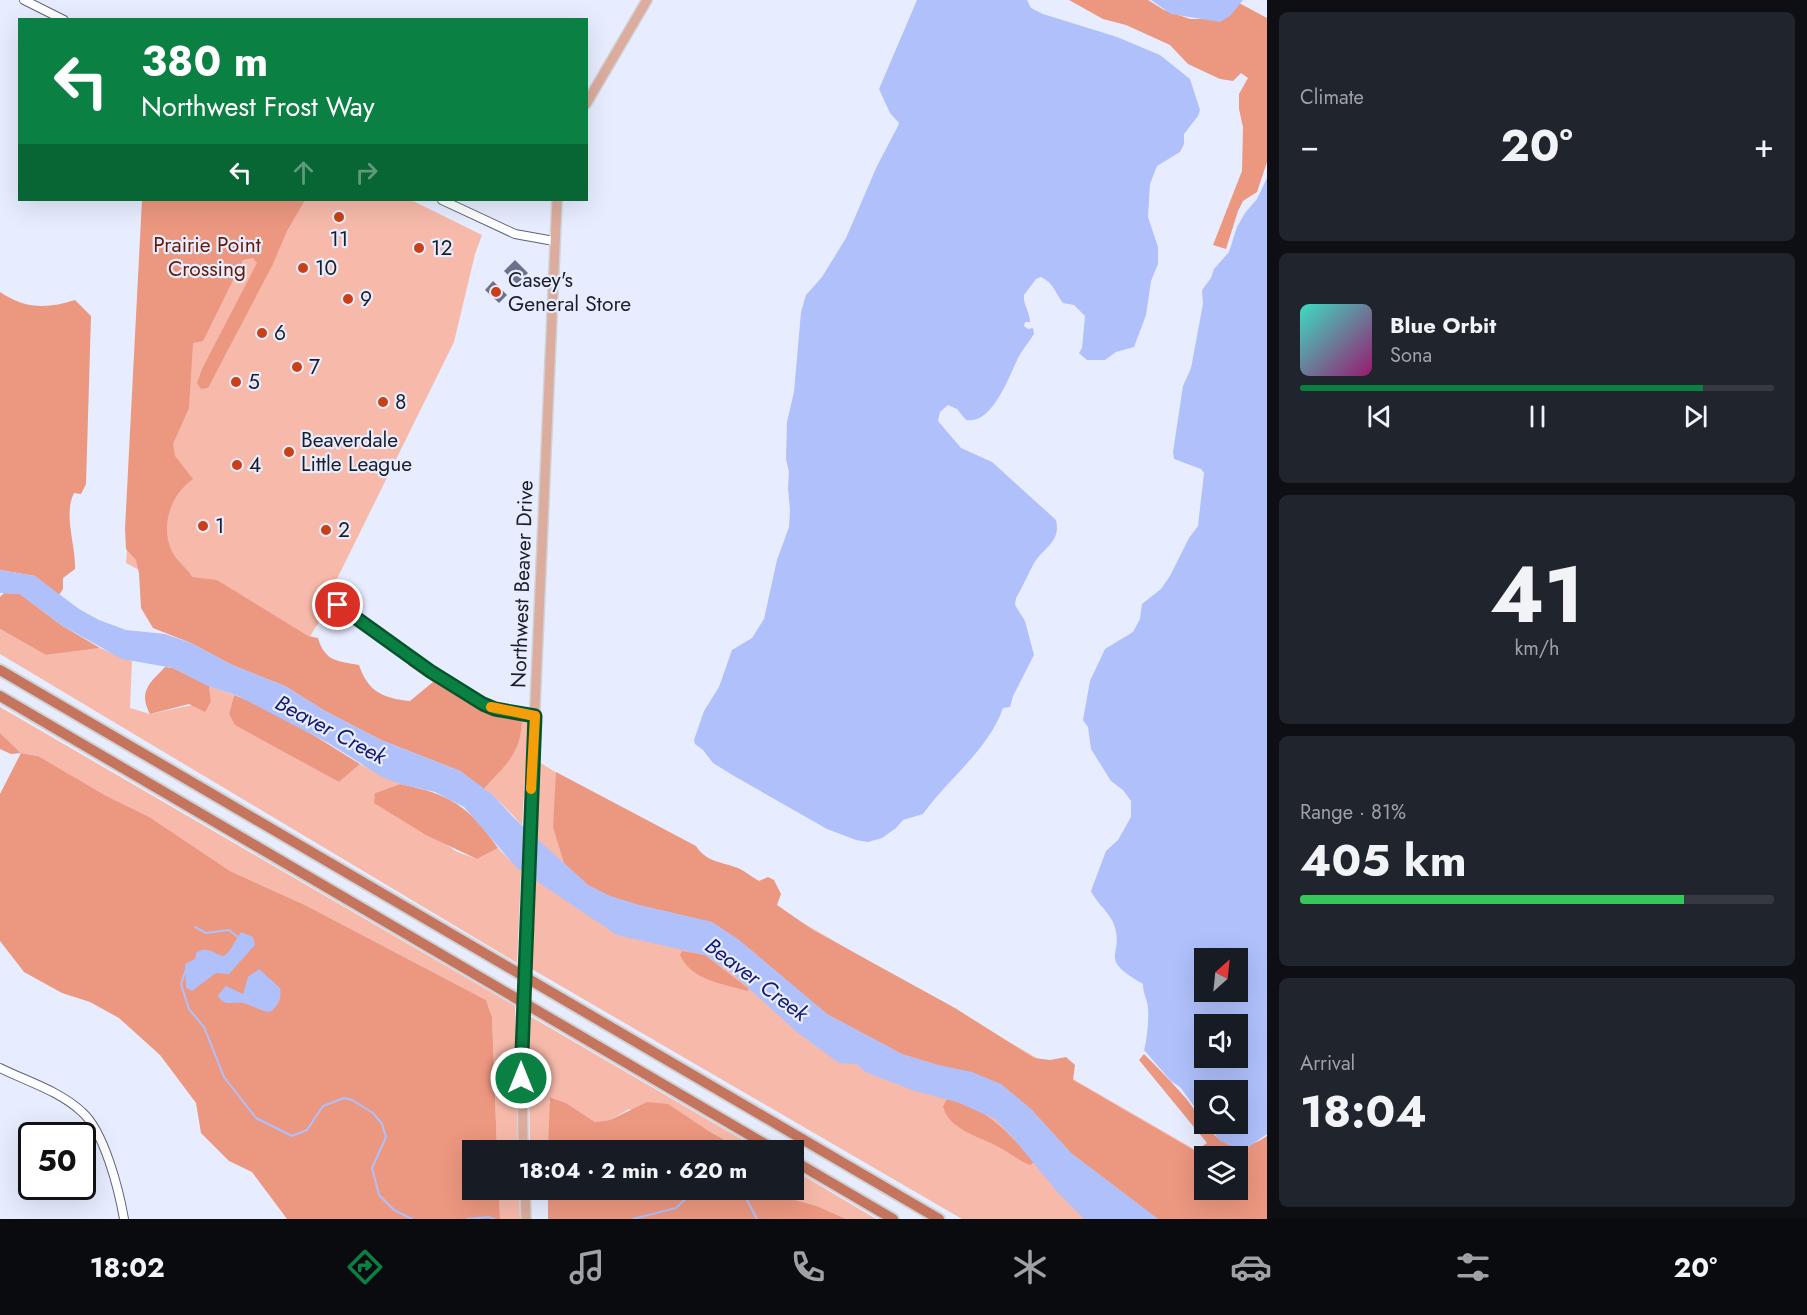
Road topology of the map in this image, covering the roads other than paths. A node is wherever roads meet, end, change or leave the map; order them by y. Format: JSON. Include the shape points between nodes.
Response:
{"nodes":[{"id":1,"x":24,"y":0,"type":"edge"},
{"id":2,"x":647,"y":0,"type":"edge"},
{"id":3,"x":60,"y":18,"type":"edge"},
{"id":4,"x":588,"y":101,"type":"edge"},
{"id":5,"x":444,"y":201,"type":"edge"},
{"id":6,"x":557,"y":201,"type":"edge"},
{"id":7,"x":554,"y":241,"type":"junction"},
{"id":8,"x":333,"y":601,"type":"dead end"},
{"id":9,"x":0,"y":670,"type":"edge"},
{"id":10,"x":0,"y":696,"type":"edge"},
{"id":11,"x":535,"y":716,"type":"junction"},
{"id":12,"x":0,"y":1068,"type":"edge"},
{"id":13,"x":524,"y":1140,"type":"edge"},
{"id":14,"x":758,"y":1140,"type":"edge"},
{"id":15,"x":804,"y":1167,"type":"edge"},
{"id":16,"x":525,"y":1200,"type":"edge"},
{"id":17,"x":124,"y":1219,"type":"edge"},
{"id":18,"x":526,"y":1219,"type":"edge"},
{"id":19,"x":893,"y":1219,"type":"edge"},
{"id":20,"x":939,"y":1219,"type":"edge"}],
"edges":[{"from":1,"to":3,"type":"street"},
{"from":2,"to":4,"type":"main road"},
{"from":5,"to":7,"type":"street","via":[[515,234]]},
{"from":6,"to":7,"type":"main road","name":"Northwest Beaver Drive"},
{"from":7,"to":11,"type":"main road","name":"Northwest Beaver Drive"},
{"from":8,"to":11,"type":"street","via":[[483,704]]},
{"from":9,"to":20,"type":"highway"},
{"from":10,"to":14,"type":"highway"},
{"from":11,"to":13,"type":"main road","name":"Northwest Beaver Drive","bridge":true,"via":[[522,1034]]},
{"from":12,"to":17,"type":"street","via":[[69,1101],[87,1118],[117,1185]]},
{"from":15,"to":19,"type":"highway"},
{"from":16,"to":18,"type":"main road"}]}
